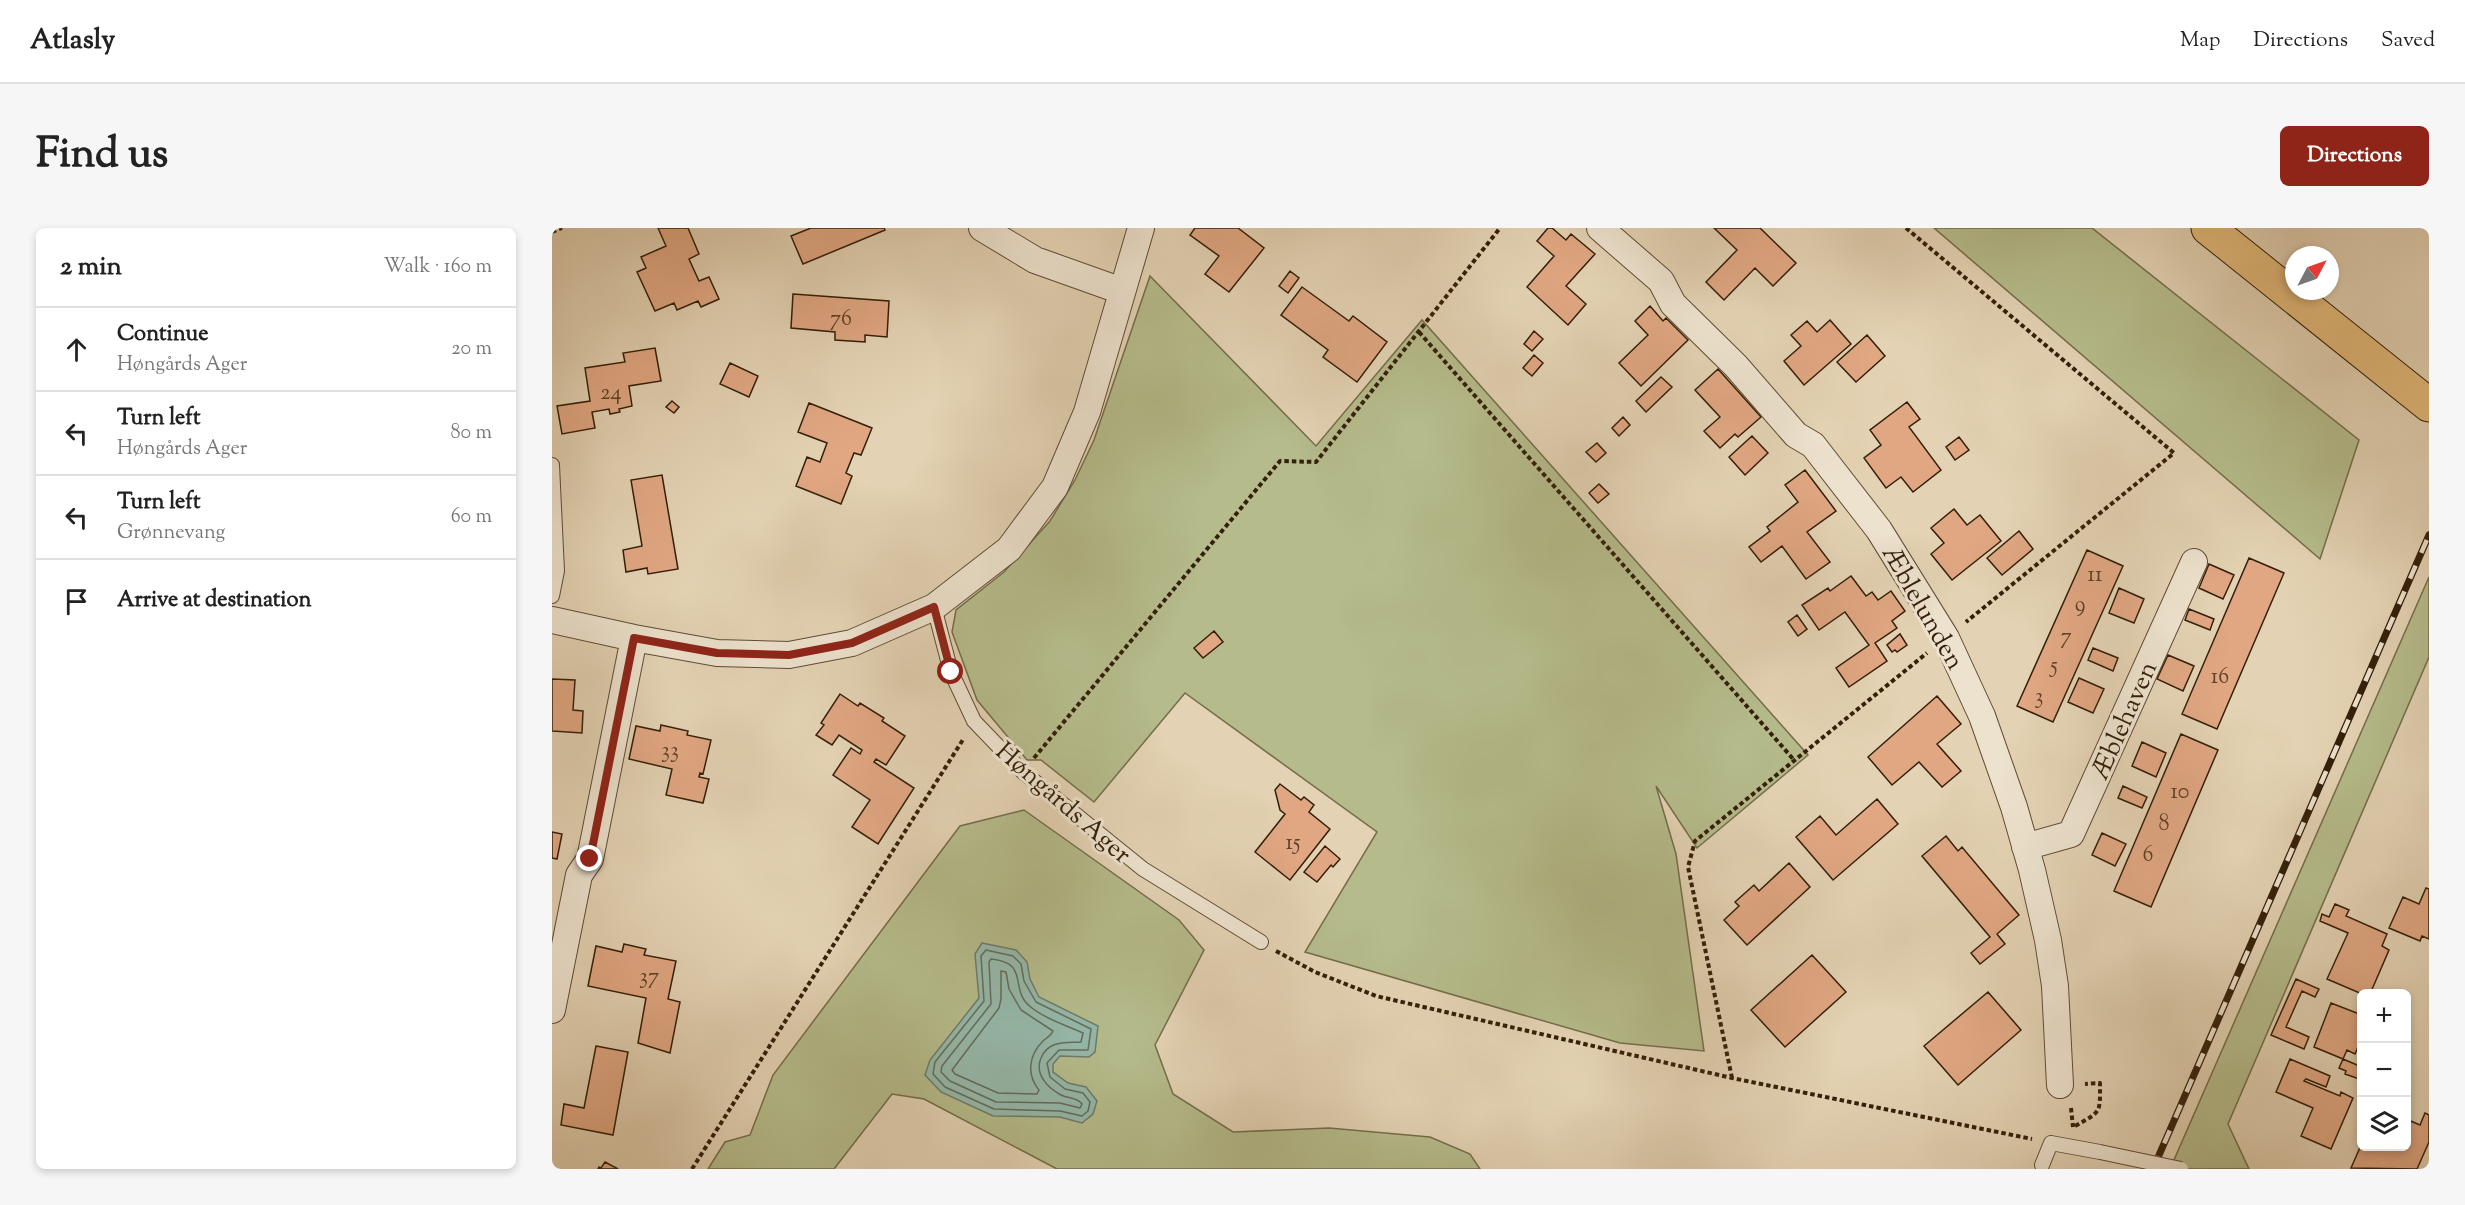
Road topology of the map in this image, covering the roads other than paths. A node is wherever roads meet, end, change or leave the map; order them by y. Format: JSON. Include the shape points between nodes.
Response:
{"nodes":[{"id":1,"x":982,"y":228,"type":"edge"},
{"id":2,"x":1141,"y":228,"type":"edge"},
{"id":3,"x":1600,"y":228,"type":"edge"},
{"id":4,"x":2208,"y":228,"type":"edge"},
{"id":5,"x":1122,"y":291,"type":"junction"},
{"id":6,"x":2429,"y":405,"type":"edge"},
{"id":7,"x":552,"y":465,"type":"edge"},
{"id":8,"x":2194,"y":562,"type":"dead end"},
{"id":9,"x":552,"y":596,"type":"edge"},
{"id":10,"x":934,"y":607,"type":"junction"},
{"id":11,"x":552,"y":620,"type":"edge"},
{"id":12,"x":634,"y":638,"type":"junction"},
{"id":13,"x":2025,"y":847,"type":"junction"},
{"id":14,"x":1261,"y":942,"type":"road end"},
{"id":15,"x":552,"y":1010,"type":"edge"},
{"id":16,"x":2060,"y":1085,"type":"road end"},
{"id":17,"x":2042,"y":1165,"type":"dead end"},
{"id":18,"x":2181,"y":1169,"type":"edge"}],
"edges":[{"from":1,"to":5,"type":"street","via":[[1035,260]]},
{"from":2,"to":5,"type":"street"},
{"from":3,"to":13,"type":"street","name":"Æblelunden","via":[[1661,281],[1673,304],[1736,366],[1796,435],[1813,445],[1879,530],[1946,638],[1982,716]]},
{"from":4,"to":6,"type":"main road"},
{"from":5,"to":10,"type":"street","via":[[1087,411],[1055,487],[1009,549]]},
{"from":7,"to":9,"type":"lane","via":[[557,572]]},
{"from":8,"to":13,"type":"street","name":"Æblehaven","via":[[2071,834]]},
{"from":10,"to":12,"type":"street","via":[[852,643],[789,655],[717,653]]},
{"from":10,"to":14,"type":"lane","name":"Høngårds Ager","via":[[951,672],[974,721],[1023,772],[1143,869]]},
{"from":11,"to":12,"type":"street"},
{"from":12,"to":15,"type":"street","via":[[590,859],[579,875]]},
{"from":13,"to":16,"type":"street","name":"Æblelunden","via":[[2055,986]]},
{"from":17,"to":18,"type":"lane","bridge":true,"via":[[2051,1143]]}]}
